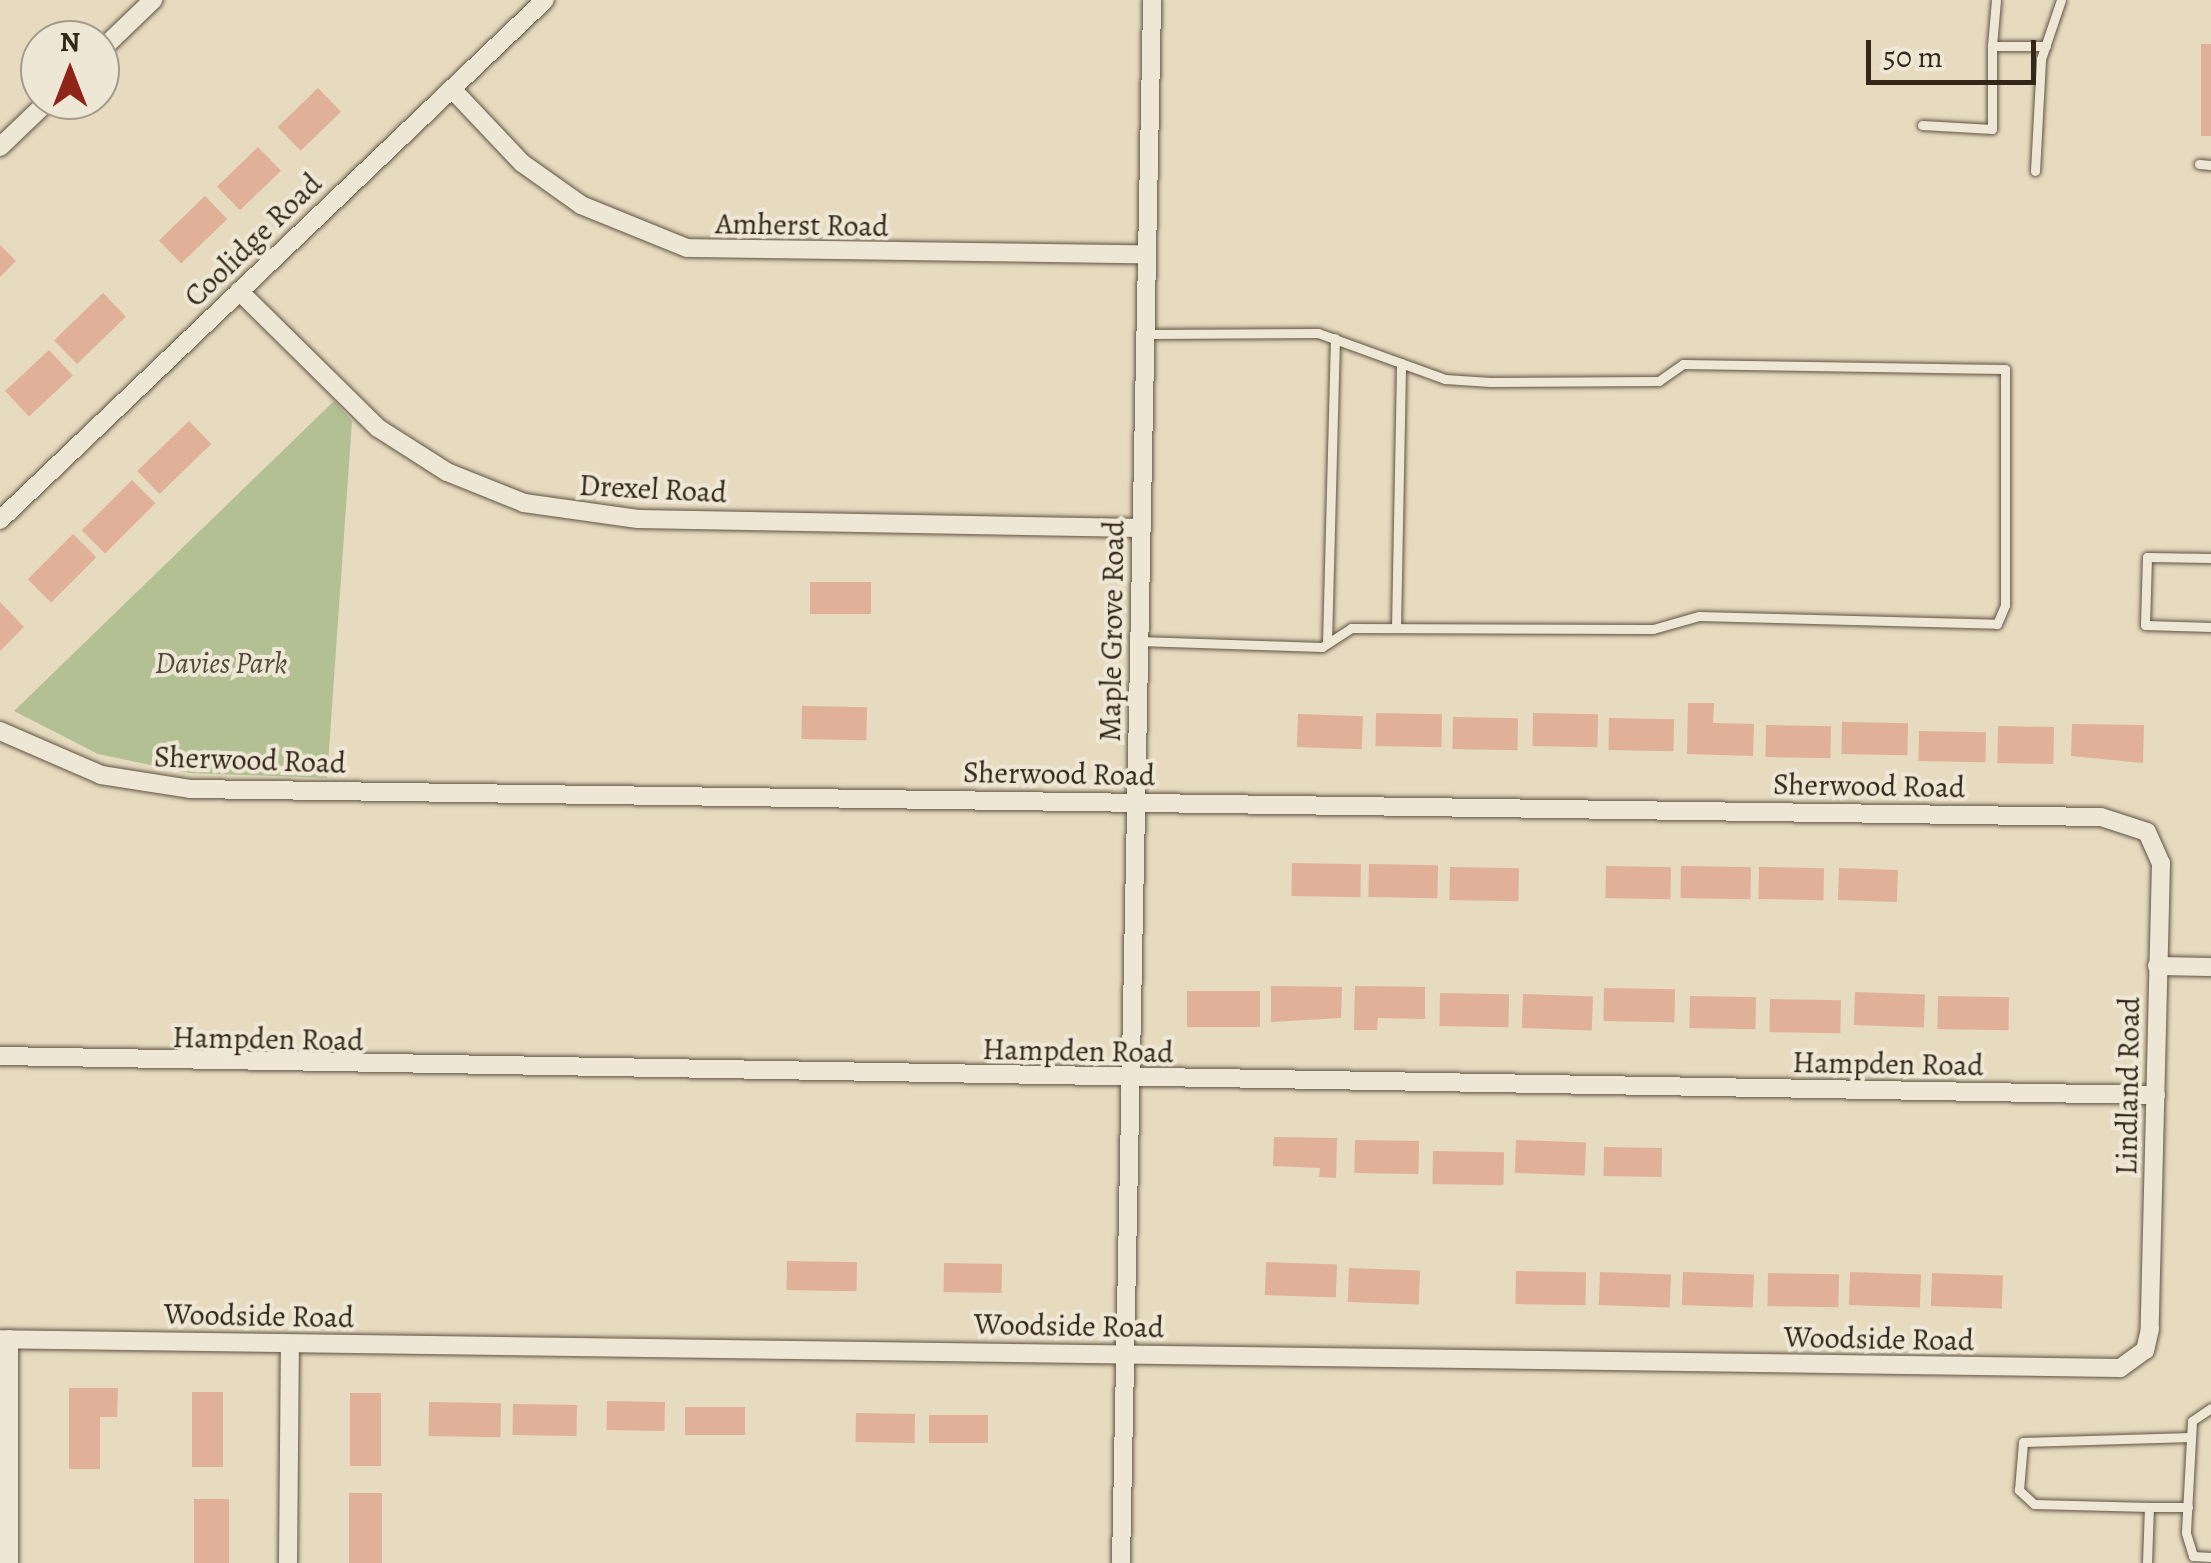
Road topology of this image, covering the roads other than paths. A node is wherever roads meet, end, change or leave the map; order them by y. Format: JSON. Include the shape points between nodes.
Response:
{"nodes":[{"id":1,"x":153,"y":0,"type":"edge"},
{"id":2,"x":545,"y":0,"type":"edge"},
{"id":3,"x":1152,"y":0,"type":"edge"},
{"id":4,"x":1996,"y":0,"type":"edge"},
{"id":5,"x":2062,"y":0,"type":"edge"},
{"id":6,"x":120,"y":32,"type":"edge"},
{"id":7,"x":1992,"y":46,"type":"junction"},
{"id":8,"x":2046,"y":46,"type":"junction"},
{"id":9,"x":452,"y":89,"type":"junction"},
{"id":10,"x":27,"y":120,"type":"edge"},
{"id":11,"x":1922,"y":125,"type":"dead end"},
{"id":12,"x":0,"y":146,"type":"edge"},
{"id":13,"x":2199,"y":164,"type":"dead end"},
{"id":14,"x":2211,"y":165,"type":"edge"},
{"id":15,"x":2035,"y":171,"type":"dead end"},
{"id":16,"x":1144,"y":254,"type":"junction"},
{"id":17,"x":239,"y":291,"type":"junction"},
{"id":18,"x":1147,"y":334,"type":"junction"},
{"id":19,"x":1335,"y":338,"type":"junction"},
{"id":20,"x":1401,"y":364,"type":"junction"},
{"id":21,"x":0,"y":520,"type":"edge"},
{"id":22,"x":1141,"y":528,"type":"junction"},
{"id":23,"x":2211,"y":558,"type":"edge"},
{"id":24,"x":2211,"y":627,"type":"edge"},
{"id":25,"x":1396,"y":628,"type":"junction"},
{"id":26,"x":1138,"y":641,"type":"junction"},
{"id":27,"x":1326,"y":643,"type":"junction"},
{"id":28,"x":0,"y":731,"type":"edge"},
{"id":29,"x":1136,"y":803,"type":"junction"},
{"id":30,"x":2127,"y":821,"type":"joint"},
{"id":31,"x":2157,"y":966,"type":"junction"},
{"id":32,"x":2211,"y":967,"type":"edge"},
{"id":33,"x":0,"y":1056,"type":"edge"},
{"id":34,"x":1128,"y":1079,"type":"junction"},
{"id":35,"x":2156,"y":1095,"type":"junction"},
{"id":36,"x":5,"y":1339,"type":"edge"},
{"id":37,"x":290,"y":1344,"type":"junction"},
{"id":38,"x":1121,"y":1354,"type":"junction"},
{"id":39,"x":2135,"y":1363,"type":"joint"},
{"id":40,"x":2211,"y":1408,"type":"edge"},
{"id":41,"x":2192,"y":1437,"type":"junction"},
{"id":42,"x":2148,"y":1507,"type":"junction"},
{"id":43,"x":2188,"y":1507,"type":"junction"},
{"id":44,"x":2211,"y":1557,"type":"edge"},
{"id":45,"x":10,"y":1563,"type":"edge"},
{"id":46,"x":288,"y":1563,"type":"edge"},
{"id":47,"x":1120,"y":1563,"type":"edge"},
{"id":48,"x":2147,"y":1563,"type":"edge"}],
"edges":[{"from":1,"to":6,"type":"street"},
{"from":2,"to":9,"type":"street","name":"Coolidge Road"},
{"from":3,"to":16,"type":"street","name":"Maple Grove Road"},
{"from":4,"to":7,"type":"lane"},
{"from":5,"to":8,"type":"lane"},
{"from":7,"to":8,"type":"lane"},
{"from":7,"to":11,"type":"lane","via":[[1992,129]]},
{"from":8,"to":15,"type":"lane"},
{"from":9,"to":16,"type":"street","name":"Amherst Road","via":[[522,162],[581,205],[687,248]]},
{"from":9,"to":17,"type":"street","name":"Coolidge Road"},
{"from":10,"to":12,"type":"street"},
{"from":13,"to":14,"type":"lane"},
{"from":16,"to":18,"type":"street","name":"Maple Grove Road"},
{"from":17,"to":21,"type":"street","name":"Coolidge Road"},
{"from":17,"to":22,"type":"street","name":"Drexel Road","via":[[378,428],[447,472],[524,504],[638,519]]},
{"from":18,"to":19,"type":"lane"},
{"from":18,"to":22,"type":"street","name":"Maple Grove Road"},
{"from":19,"to":20,"type":"lane"},
{"from":19,"to":27,"type":"lane"},
{"from":20,"to":25,"type":"lane"},
{"from":20,"to":25,"type":"lane","via":[[1490,382],[1659,381],[1683,364],[2005,369],[2005,605],[1997,624],[1699,616],[1653,628]]},
{"from":22,"to":26,"type":"street","name":"Maple Grove Road"},
{"from":23,"to":24,"type":"lane","via":[[2146,557],[2145,625]]},
{"from":25,"to":27,"type":"lane","via":[[1351,628]]},
{"from":26,"to":27,"type":"lane"},
{"from":26,"to":29,"type":"street","name":"Maple Grove Road"},
{"from":28,"to":29,"type":"street","name":"Sherwood Road","via":[[101,774],[190,788]]},
{"from":29,"to":30,"type":"street","name":"Sherwood Road"},
{"from":29,"to":34,"type":"street","name":"Maple Grove Road"},
{"from":30,"to":31,"type":"street","name":"Lindland Road","via":[[2156,842],[2161,863]]},
{"from":31,"to":32,"type":"street"},
{"from":31,"to":35,"type":"street","name":"Lindland Road"},
{"from":33,"to":34,"type":"street","name":"Hampden Road"},
{"from":34,"to":35,"type":"street","name":"Hampden Road"},
{"from":34,"to":38,"type":"street","name":"Maple Grove Road"},
{"from":35,"to":39,"type":"street","name":"Lindland Road","via":[[2150,1329]]},
{"from":36,"to":37,"type":"street","name":"Woodside Road"},
{"from":36,"to":45,"type":"street"},
{"from":37,"to":38,"type":"street","name":"Woodside Road"},
{"from":37,"to":46,"type":"street"},
{"from":38,"to":39,"type":"street","name":"Woodside Road","via":[[2106,1370]]},
{"from":38,"to":47,"type":"street","name":"Maple Grove Road"},
{"from":40,"to":41,"type":"lane","via":[[2192,1421]]},
{"from":41,"to":42,"type":"lane","via":[[2023,1442],[2019,1490],[2034,1504]]},
{"from":41,"to":43,"type":"lane"},
{"from":42,"to":43,"type":"lane"},
{"from":42,"to":48,"type":"lane"},
{"from":43,"to":44,"type":"lane","via":[[2193,1556]]}]}
